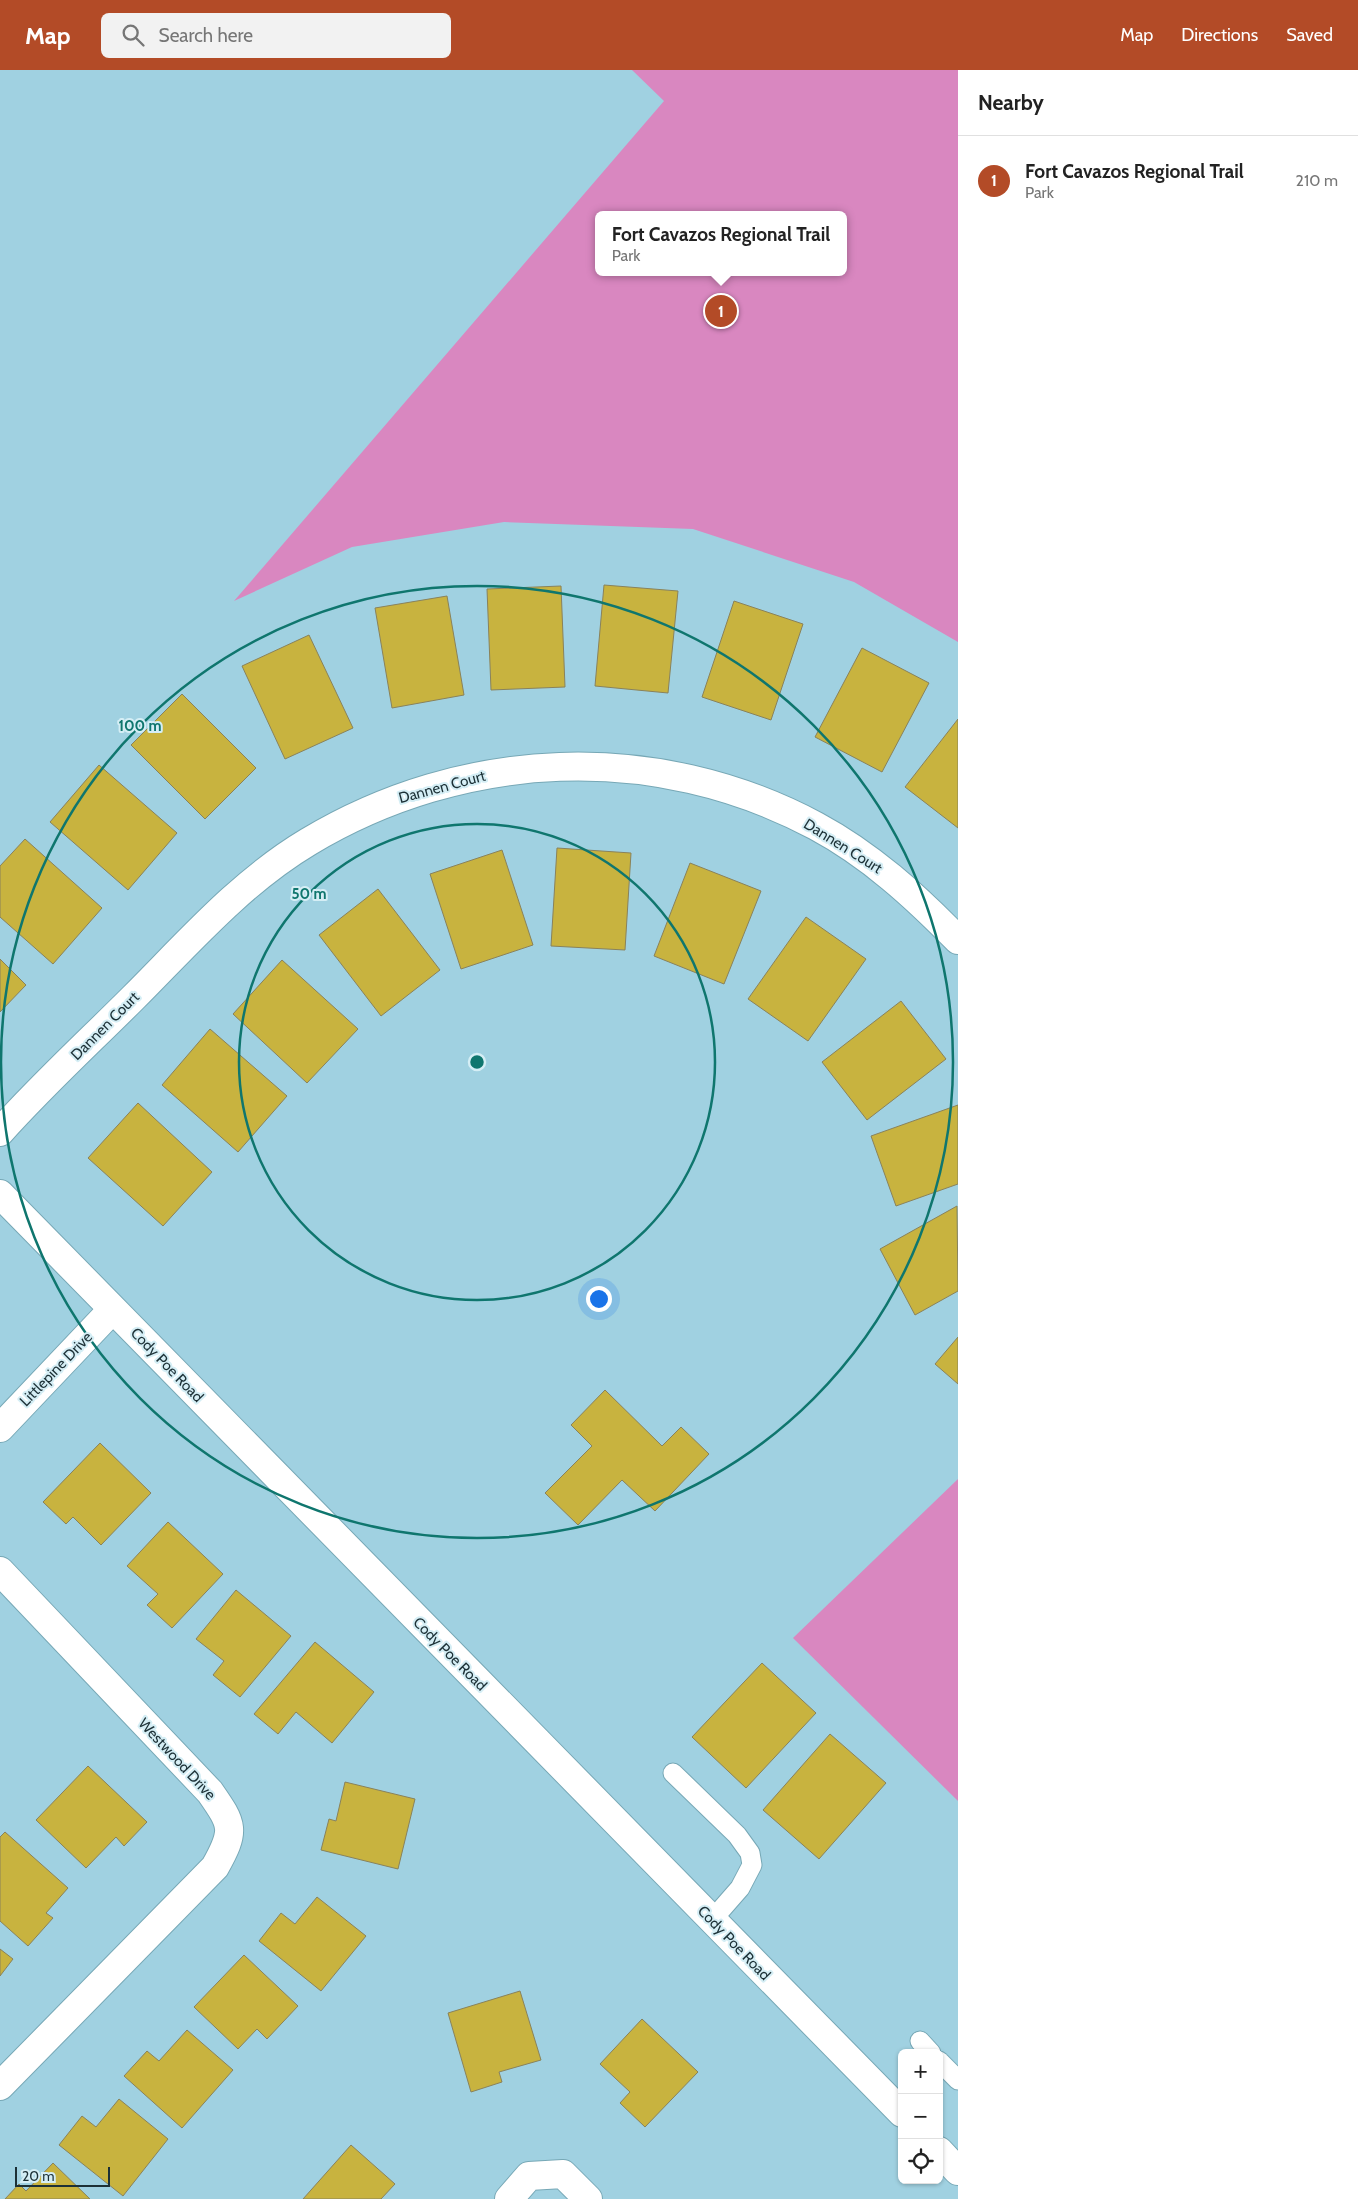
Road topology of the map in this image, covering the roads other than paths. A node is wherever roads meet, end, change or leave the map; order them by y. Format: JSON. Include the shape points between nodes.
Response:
{"nodes":[{"id":1,"x":958,"y":940,"type":"edge"},
{"id":2,"x":0,"y":1132,"type":"edge"},
{"id":3,"x":0,"y":1194,"type":"edge"},
{"id":4,"x":112,"y":1310,"type":"junction"},
{"id":5,"x":0,"y":1428,"type":"edge"},
{"id":6,"x":0,"y":1572,"type":"edge"},
{"id":7,"x":673,"y":1773,"type":"dead end"},
{"id":8,"x":712,"y":1920,"type":"junction"},
{"id":9,"x":943,"y":2065,"type":"edge"},
{"id":10,"x":958,"y":2080,"type":"edge"},
{"id":11,"x":0,"y":2086,"type":"edge"},
{"id":12,"x":898,"y":2109,"type":"edge"},
{"id":13,"x":509,"y":2199,"type":"edge"},
{"id":14,"x":588,"y":2199,"type":"edge"}],
"edges":[{"from":1,"to":2,"type":"street","name":"Dannen Court","via":[[911,892],[845,844],[773,806],[712,784],[654,772],[578,766],[510,770],[460,779],[392,800],[350,819],[306,843],[270,868],[214,916]]},
{"from":3,"to":4,"type":"street","name":"Cody Poe Road"},
{"from":4,"to":5,"type":"street","name":"Littlepine Drive"},
{"from":4,"to":8,"type":"street","name":"Cody Poe Road"},
{"from":6,"to":11,"type":"street","name":"Westwood Drive","via":[[210,1792],[226,1814],[230,1829],[227,1846],[215,1867]]},
{"from":7,"to":8,"type":"lane","via":[[737,1835],[750,1853],[752,1865],[740,1888]]},
{"from":8,"to":12,"type":"street","name":"Cody Poe Road"},
{"from":9,"to":10,"type":"lane"},
{"from":13,"to":14,"type":"street","via":[[529,2176],[563,2174]]}]}
